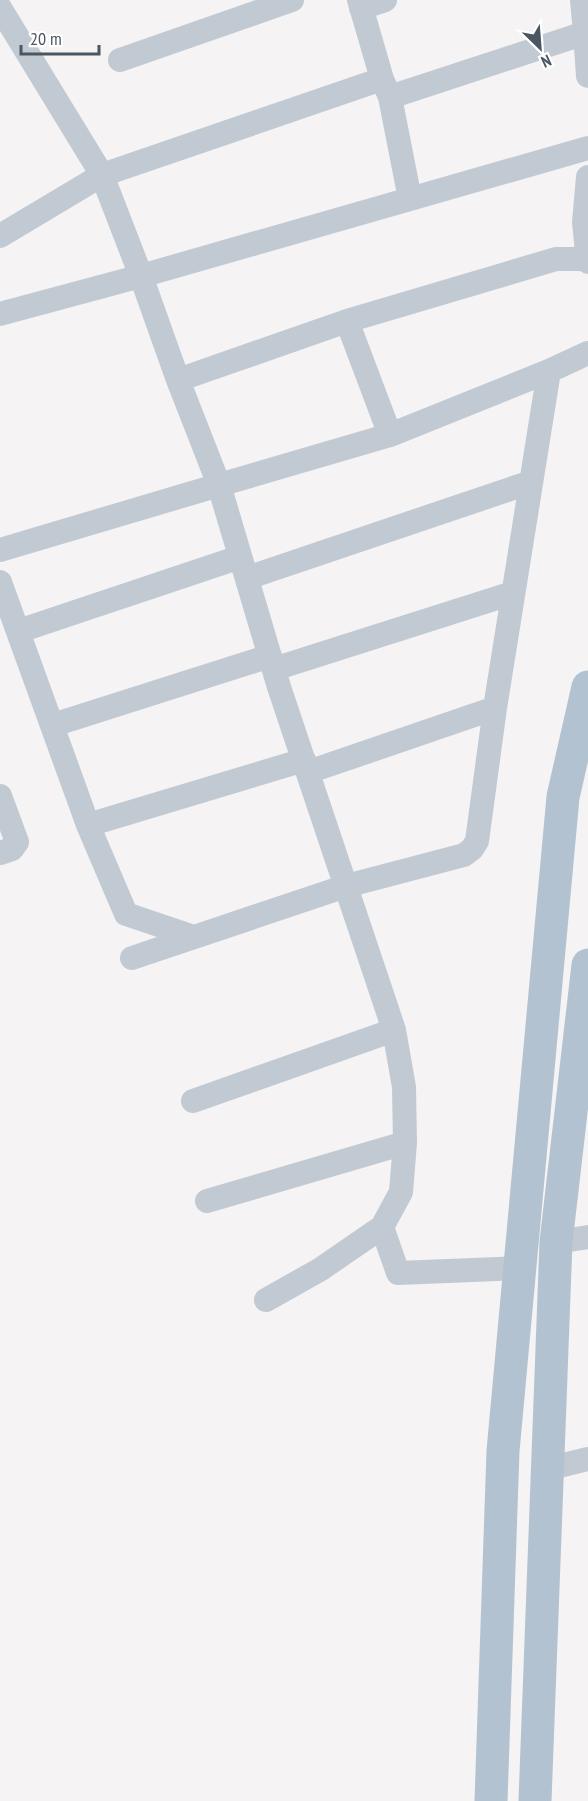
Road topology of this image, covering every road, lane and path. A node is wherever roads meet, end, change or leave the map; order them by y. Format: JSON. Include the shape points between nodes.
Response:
{"nodes":[{"id":1,"x":292,"y":0,"type":"edge"},
{"id":2,"x":385,"y":0,"type":"edge"},
{"id":3,"x":582,"y":0,"type":"edge"},
{"id":4,"x":360,"y":4,"type":"edge"},
{"id":5,"x":0,"y":8,"type":"edge"},
{"id":6,"x":585,"y":33,"type":"junction"},
{"id":7,"x":120,"y":60,"type":"dead end"},
{"id":8,"x":588,"y":76,"type":"edge"},
{"id":9,"x":386,"y":88,"type":"junction"},
{"id":10,"x":588,"y":148,"type":"edge"},
{"id":11,"x":102,"y":175,"type":"junction"},
{"id":12,"x":588,"y":177,"type":"edge"},
{"id":13,"x":410,"y":199,"type":"junction"},
{"id":14,"x":0,"y":236,"type":"edge"},
{"id":15,"x":588,"y":260,"type":"edge"},
{"id":16,"x":141,"y":276,"type":"junction"},
{"id":17,"x":0,"y":314,"type":"edge"},
{"id":18,"x":347,"y":321,"type":"junction"},
{"id":19,"x":588,"y":353,"type":"edge"},
{"id":20,"x":549,"y":371,"type":"junction"},
{"id":21,"x":178,"y":380,"type":"junction"},
{"id":22,"x":390,"y":435,"type":"junction"},
{"id":23,"x":531,"y":482,"type":"junction"},
{"id":24,"x":219,"y":484,"type":"junction"},
{"id":25,"x":0,"y":550,"type":"edge"},
{"id":26,"x":243,"y":567,"type":"junction"},
{"id":27,"x":0,"y":582,"type":"edge"},
{"id":28,"x":513,"y":593,"type":"junction"},
{"id":29,"x":10,"y":622,"type":"edge"},
{"id":30,"x":272,"y":663,"type":"junction"},
{"id":31,"x":588,"y":687,"type":"edge"},
{"id":32,"x":495,"y":708,"type":"junction"},
{"id":33,"x":53,"y":725,"type":"junction"},
{"id":34,"x":306,"y":766,"type":"junction"},
{"id":35,"x":0,"y":796,"type":"edge"},
{"id":36,"x":88,"y":825,"type":"junction"},
{"id":37,"x":0,"y":853,"type":"edge"},
{"id":38,"x":346,"y":886,"type":"junction"},
{"id":39,"x":194,"y":937,"type":"junction"},
{"id":40,"x":132,"y":958,"type":"dead end"},
{"id":41,"x":588,"y":964,"type":"edge"},
{"id":42,"x":394,"y":1030,"type":"junction"},
{"id":43,"x":193,"y":1101,"type":"dead end"},
{"id":44,"x":405,"y":1143,"type":"junction"},
{"id":45,"x":207,"y":1201,"type":"dead end"},
{"id":46,"x":382,"y":1227,"type":"junction"},
{"id":47,"x":588,"y":1237,"type":"edge"},
{"id":48,"x":556,"y":1242,"type":"junction"},
{"id":49,"x":520,"y":1268,"type":"junction"},
{"id":50,"x":266,"y":1300,"type":"dead end"},
{"id":51,"x":588,"y":1459,"type":"edge"},
{"id":52,"x":547,"y":1469,"type":"junction"},
{"id":53,"x":491,"y":1801,"type":"edge"},
{"id":54,"x":535,"y":1801,"type":"edge"}],
"edges":[{"from":1,"to":7,"type":"street"},
{"from":2,"to":4,"type":"street"},
{"from":3,"to":6,"type":"street"},
{"from":4,"to":9,"type":"street"},
{"from":5,"to":11,"type":"street"},
{"from":6,"to":8,"type":"street"},
{"from":6,"to":9,"type":"street"},
{"from":9,"to":11,"type":"street"},
{"from":9,"to":13,"type":"street"},
{"from":10,"to":13,"type":"street"},
{"from":11,"to":14,"type":"street"},
{"from":11,"to":16,"type":"street"},
{"from":12,"to":15,"type":"street","via":[[584,222]]},
{"from":13,"to":16,"type":"street"},
{"from":15,"to":18,"type":"street","via":[[556,259]]},
{"from":16,"to":17,"type":"street"},
{"from":16,"to":21,"type":"street"},
{"from":18,"to":21,"type":"street"},
{"from":18,"to":22,"type":"street"},
{"from":19,"to":20,"type":"street"},
{"from":20,"to":22,"type":"street"},
{"from":20,"to":23,"type":"street"},
{"from":21,"to":24,"type":"street"},
{"from":22,"to":24,"type":"street"},
{"from":23,"to":26,"type":"street"},
{"from":23,"to":28,"type":"street"},
{"from":24,"to":25,"type":"street"},
{"from":24,"to":26,"type":"street"},
{"from":26,"to":29,"type":"street"},
{"from":26,"to":30,"type":"street"},
{"from":27,"to":29,"type":"street"},
{"from":28,"to":30,"type":"street"},
{"from":28,"to":32,"type":"street"},
{"from":29,"to":33,"type":"street"},
{"from":30,"to":33,"type":"street"},
{"from":30,"to":34,"type":"street"},
{"from":31,"to":49,"type":"main road","via":[[563,797]]},
{"from":32,"to":34,"type":"street"},
{"from":32,"to":38,"type":"street","via":[[477,841],[472,849],[464,855]]},
{"from":33,"to":36,"type":"street"},
{"from":34,"to":36,"type":"street"},
{"from":34,"to":38,"type":"street"},
{"from":35,"to":37,"type":"street","via":[[17,842],[12,849]]},
{"from":36,"to":39,"type":"street","via":[[126,914]]},
{"from":38,"to":39,"type":"street"},
{"from":38,"to":42,"type":"street"},
{"from":39,"to":40,"type":"street"},
{"from":41,"to":48,"type":"main road"},
{"from":42,"to":43,"type":"street"},
{"from":42,"to":44,"type":"street","via":[[404,1087]]},
{"from":44,"to":45,"type":"street"},
{"from":44,"to":46,"type":"street","via":[[401,1192]]},
{"from":46,"to":49,"type":"street","via":[[398,1273]]},
{"from":46,"to":50,"type":"street","via":[[321,1269]]},
{"from":47,"to":48,"type":"street"},
{"from":48,"to":52,"type":"main road"},
{"from":49,"to":53,"type":"main road","via":[[503,1451]]},
{"from":51,"to":52,"type":"street"},
{"from":52,"to":54,"type":"main road"}]}
